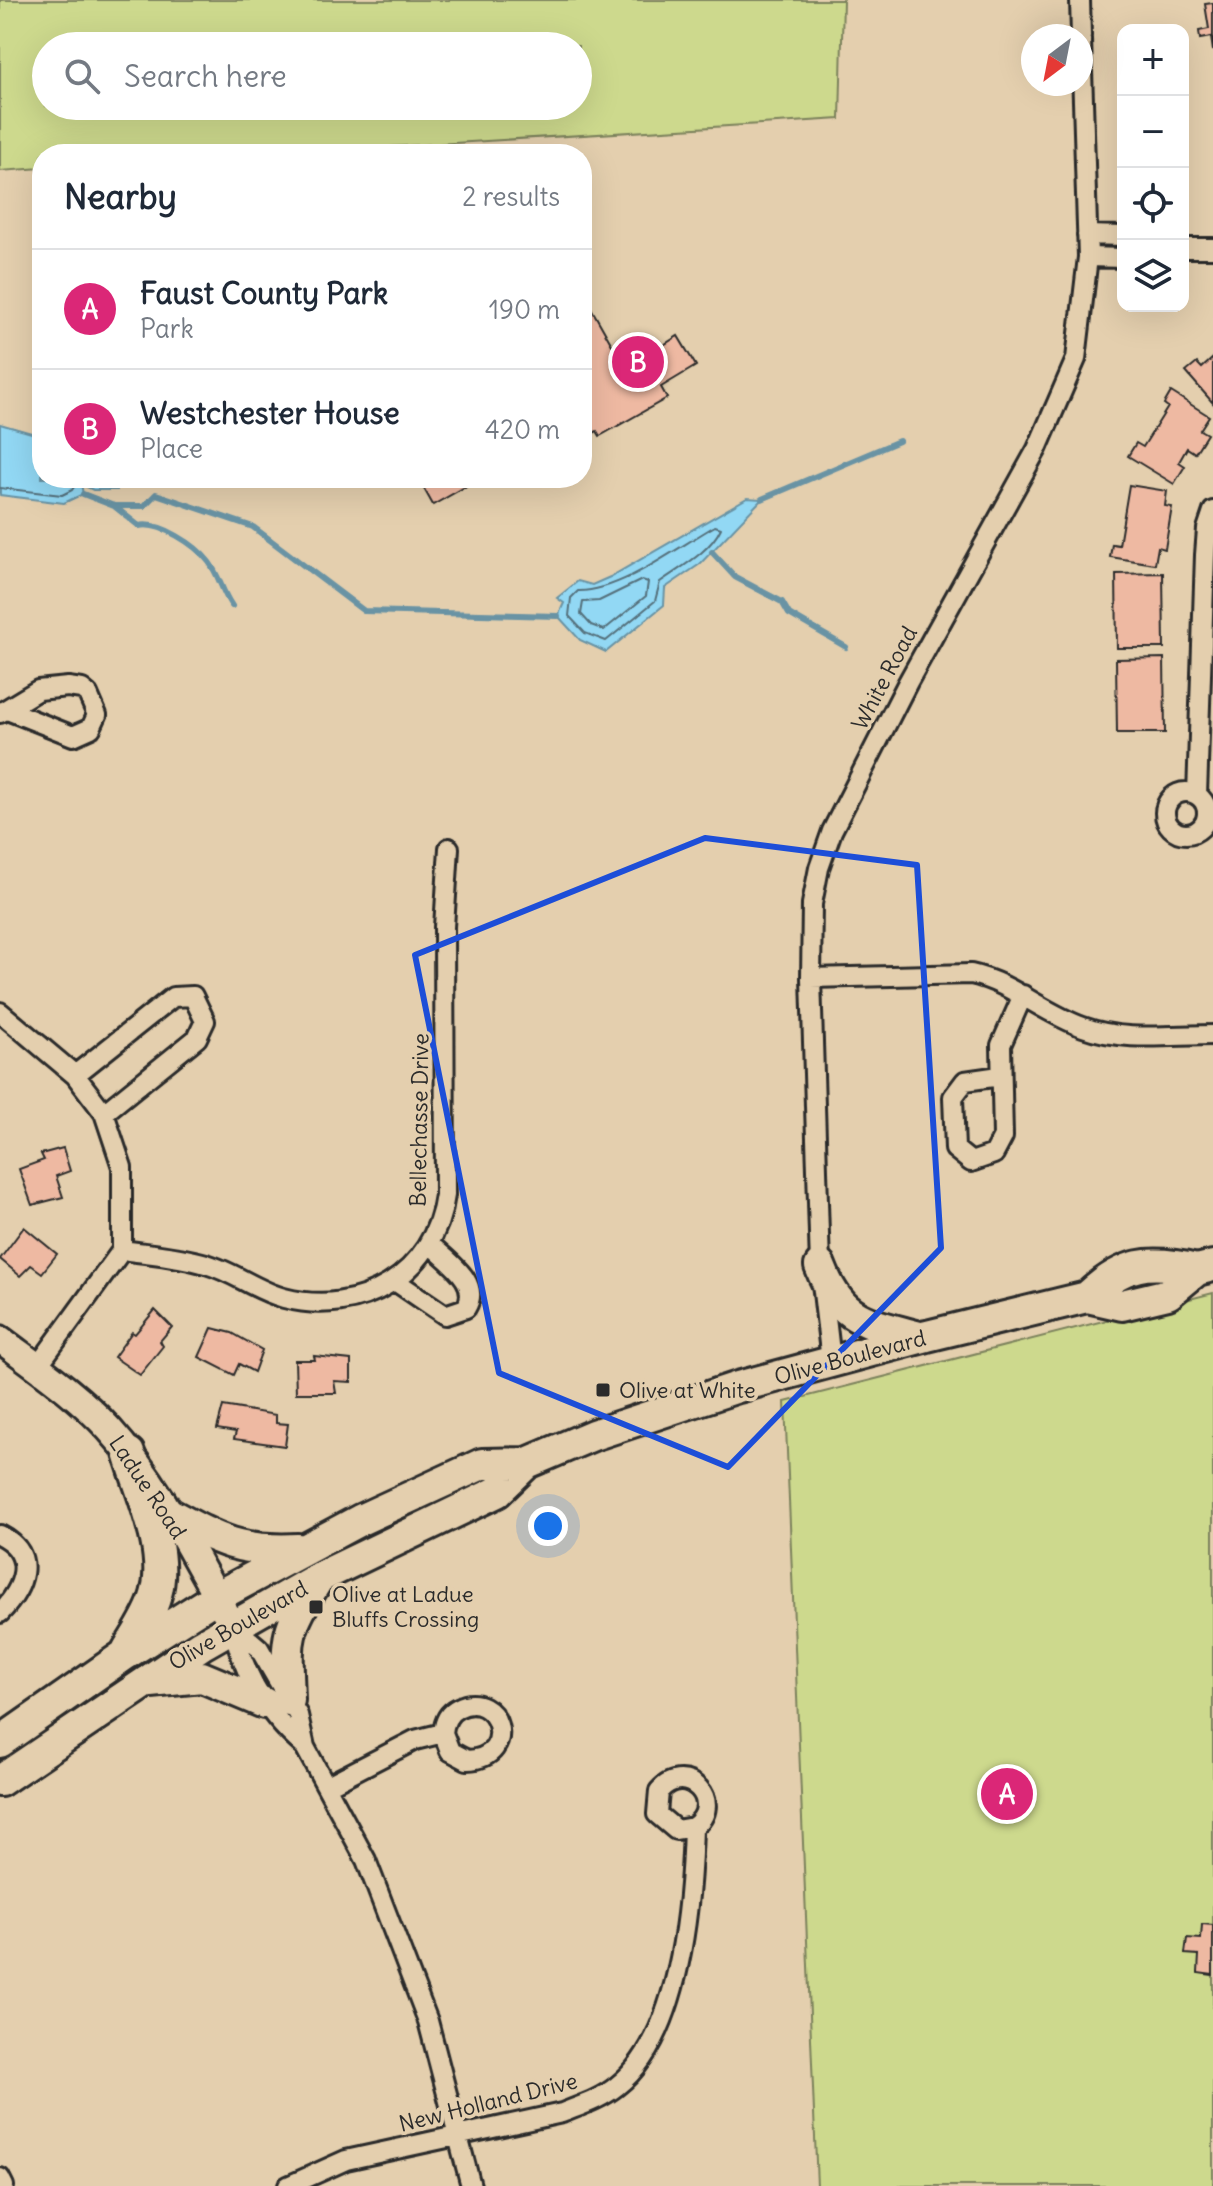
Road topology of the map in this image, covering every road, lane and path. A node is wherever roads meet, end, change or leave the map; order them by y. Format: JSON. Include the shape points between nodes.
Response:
{"nodes":[{"id":1,"x":1080,"y":0,"type":"edge"},
{"id":2,"x":1081,"y":24,"type":"edge"},
{"id":3,"x":1083,"y":96,"type":"edge"},
{"id":4,"x":1087,"y":235,"type":"junction"},
{"id":5,"x":1117,"y":236,"type":"edge"},
{"id":6,"x":1189,"y":248,"type":"edge"},
{"id":7,"x":1213,"y":248,"type":"edge"},
{"id":8,"x":1088,"y":257,"type":"junction"},
{"id":9,"x":1117,"y":258,"type":"edge"},
{"id":10,"x":1213,"y":511,"type":"edge"},
{"id":11,"x":1197,"y":795,"type":"dead end"},
{"id":12,"x":449,"y":848,"type":"dead end"},
{"id":13,"x":811,"y":978,"type":"junction"},
{"id":14,"x":1023,"y":995,"type":"junction"},
{"id":15,"x":0,"y":1012,"type":"edge"},
{"id":16,"x":1213,"y":1035,"type":"edge"},
{"id":17,"x":75,"y":1075,"type":"junction"},
{"id":18,"x":1000,"y":1076,"type":"junction"},
{"id":19,"x":104,"y":1113,"type":"junction"},
{"id":20,"x":430,"y":1244,"type":"junction"},
{"id":21,"x":122,"y":1250,"type":"junction"},
{"id":22,"x":820,"y":1266,"type":"junction"},
{"id":23,"x":1205,"y":1268,"type":"edge"},
{"id":24,"x":395,"y":1281,"type":"junction"},
{"id":25,"x":921,"y":1338,"type":"junction"},
{"id":26,"x":0,"y":1339,"type":"edge"},
{"id":27,"x":831,"y":1361,"type":"junction"},
{"id":28,"x":37,"y":1367,"type":"junction"},
{"id":29,"x":129,"y":1453,"type":"junction"},
{"id":30,"x":527,"y":1463,"type":"junction"},
{"id":31,"x":170,"y":1514,"type":"junction"},
{"id":32,"x":0,"y":1535,"type":"edge"},
{"id":33,"x":304,"y":1549,"type":"junction"},
{"id":34,"x":318,"y":1578,"type":"junction"},
{"id":35,"x":216,"y":1597,"type":"junction"},
{"id":36,"x":0,"y":1613,"type":"edge"},
{"id":37,"x":233,"y":1626,"type":"junction"},
{"id":38,"x":126,"y":1654,"type":"junction"},
{"id":39,"x":141,"y":1683,"type":"junction"},
{"id":40,"x":277,"y":1701,"type":"junction"},
{"id":41,"x":443,"y":1733,"type":"dead end"},
{"id":42,"x":0,"y":1742,"type":"edge"},
{"id":43,"x":0,"y":1781,"type":"edge"},
{"id":44,"x":328,"y":1785,"type":"junction"},
{"id":45,"x":693,"y":1827,"type":"dead end"},
{"id":46,"x":458,"y":2135,"type":"junction"},
{"id":47,"x":0,"y":2178,"type":"edge"},
{"id":48,"x":4,"y":2186,"type":"edge"},
{"id":49,"x":288,"y":2186,"type":"edge"},
{"id":50,"x":471,"y":2186,"type":"edge"}],
"edges":[{"from":1,"to":2,"type":"street","name":"White Road"},
{"from":3,"to":4,"type":"street","name":"White Road"},
{"from":4,"to":5,"type":"street"},
{"from":4,"to":8,"type":"street","name":"White Road"},
{"from":6,"to":7,"type":"street"},
{"from":8,"to":9,"type":"street"},
{"from":8,"to":13,"type":"street","name":"White Road","via":[[1076,359],[1063,398],[832,831],[812,904]]},
{"from":10,"to":11,"type":"street","via":[[1205,555]]},
{"from":12,"to":20,"type":"street","name":"Bellechasse Drive","via":[[444,927],[445,1195]]},
{"from":13,"to":14,"type":"street","via":[[971,974],[992,978]]},
{"from":13,"to":22,"type":"street","name":"White Road"},
{"from":14,"to":16,"type":"street","via":[[1062,1019],[1106,1034]]},
{"from":14,"to":18,"type":"street","via":[[1001,1045]]},
{"from":15,"to":17,"type":"street"},
{"from":17,"to":19,"type":"street"},
{"from":17,"to":19,"type":"street","via":[[173,997],[193,996],[198,1002],[205,1021],[197,1038]]},
{"from":18,"to":18,"type":"street","via":[[1003,1137],[986,1159],[971,1162],[955,1149],[953,1097],[965,1081]]},
{"from":19,"to":21,"type":"street","via":[[122,1167]]},
{"from":20,"to":24,"type":"street","name":"Bellechasse Drive"},
{"from":20,"to":24,"type":"street","via":[[467,1280],[471,1295],[466,1308],[445,1315]]},
{"from":21,"to":24,"type":"street","name":"Bellechasse Drive","via":[[204,1263],[303,1303],[359,1300]]},
{"from":21,"to":28,"type":"street"},
{"from":22,"to":25,"type":"main road","via":[[843,1308],[868,1322]]},
{"from":22,"to":27,"type":"street","name":"White Road"},
{"from":23,"to":25,"type":"main road","name":"Olive Boulevard","via":[[1168,1294],[1122,1305],[1087,1297]]},
{"from":25,"to":27,"type":"main road","name":"Olive Boulevard"},
{"from":26,"to":28,"type":"main road","name":"Ladue Road"},
{"from":27,"to":30,"type":"main road","name":"Olive Boulevard","via":[[666,1410]]},
{"from":28,"to":29,"type":"main road","name":"Ladue Road","via":[[84,1405]]},
{"from":29,"to":31,"type":"main road","name":"Ladue Road"},
{"from":29,"to":38,"type":"main road","via":[[157,1547],[159,1574],[156,1595]]},
{"from":30,"to":33,"type":"main road","name":"Olive Boulevard","via":[[482,1464]]},
{"from":30,"to":34,"type":"main road","name":"Olive Boulevard","via":[[497,1492]]},
{"from":31,"to":33,"type":"main road","via":[[246,1549]]},
{"from":31,"to":35,"type":"main road","name":"Ladue Road"},
{"from":32,"to":36,"type":"street","via":[[18,1550],[24,1581]]},
{"from":33,"to":35,"type":"main road","name":"Olive Boulevard"},
{"from":34,"to":37,"type":"main road","name":"Olive Boulevard"},
{"from":34,"to":40,"type":"main road","via":[[289,1626]]},
{"from":35,"to":37,"type":"main road","name":"Ladue Road"},
{"from":35,"to":38,"type":"main road","name":"Olive Boulevard"},
{"from":37,"to":39,"type":"main road","name":"Olive Boulevard"},
{"from":37,"to":40,"type":"street","via":[[259,1648]]},
{"from":38,"to":42,"type":"main road","name":"Olive Boulevard"},
{"from":39,"to":40,"type":"main road","via":[[202,1677]]},
{"from":39,"to":43,"type":"main road","name":"Olive Boulevard"},
{"from":40,"to":44,"type":"street","via":[[298,1715],[305,1747]]},
{"from":41,"to":44,"type":"street","via":[[415,1740]]},
{"from":44,"to":46,"type":"street","via":[[366,1860],[428,2021]]},
{"from":45,"to":46,"type":"street","name":"New Holland Drive","via":[[683,1933],[669,2003],[637,2065],[596,2100],[562,2113]]},
{"from":46,"to":49,"type":"street","name":"New Holland Drive","via":[[346,2160]]},
{"from":46,"to":50,"type":"street"},
{"from":47,"to":48,"type":"street"}]}
